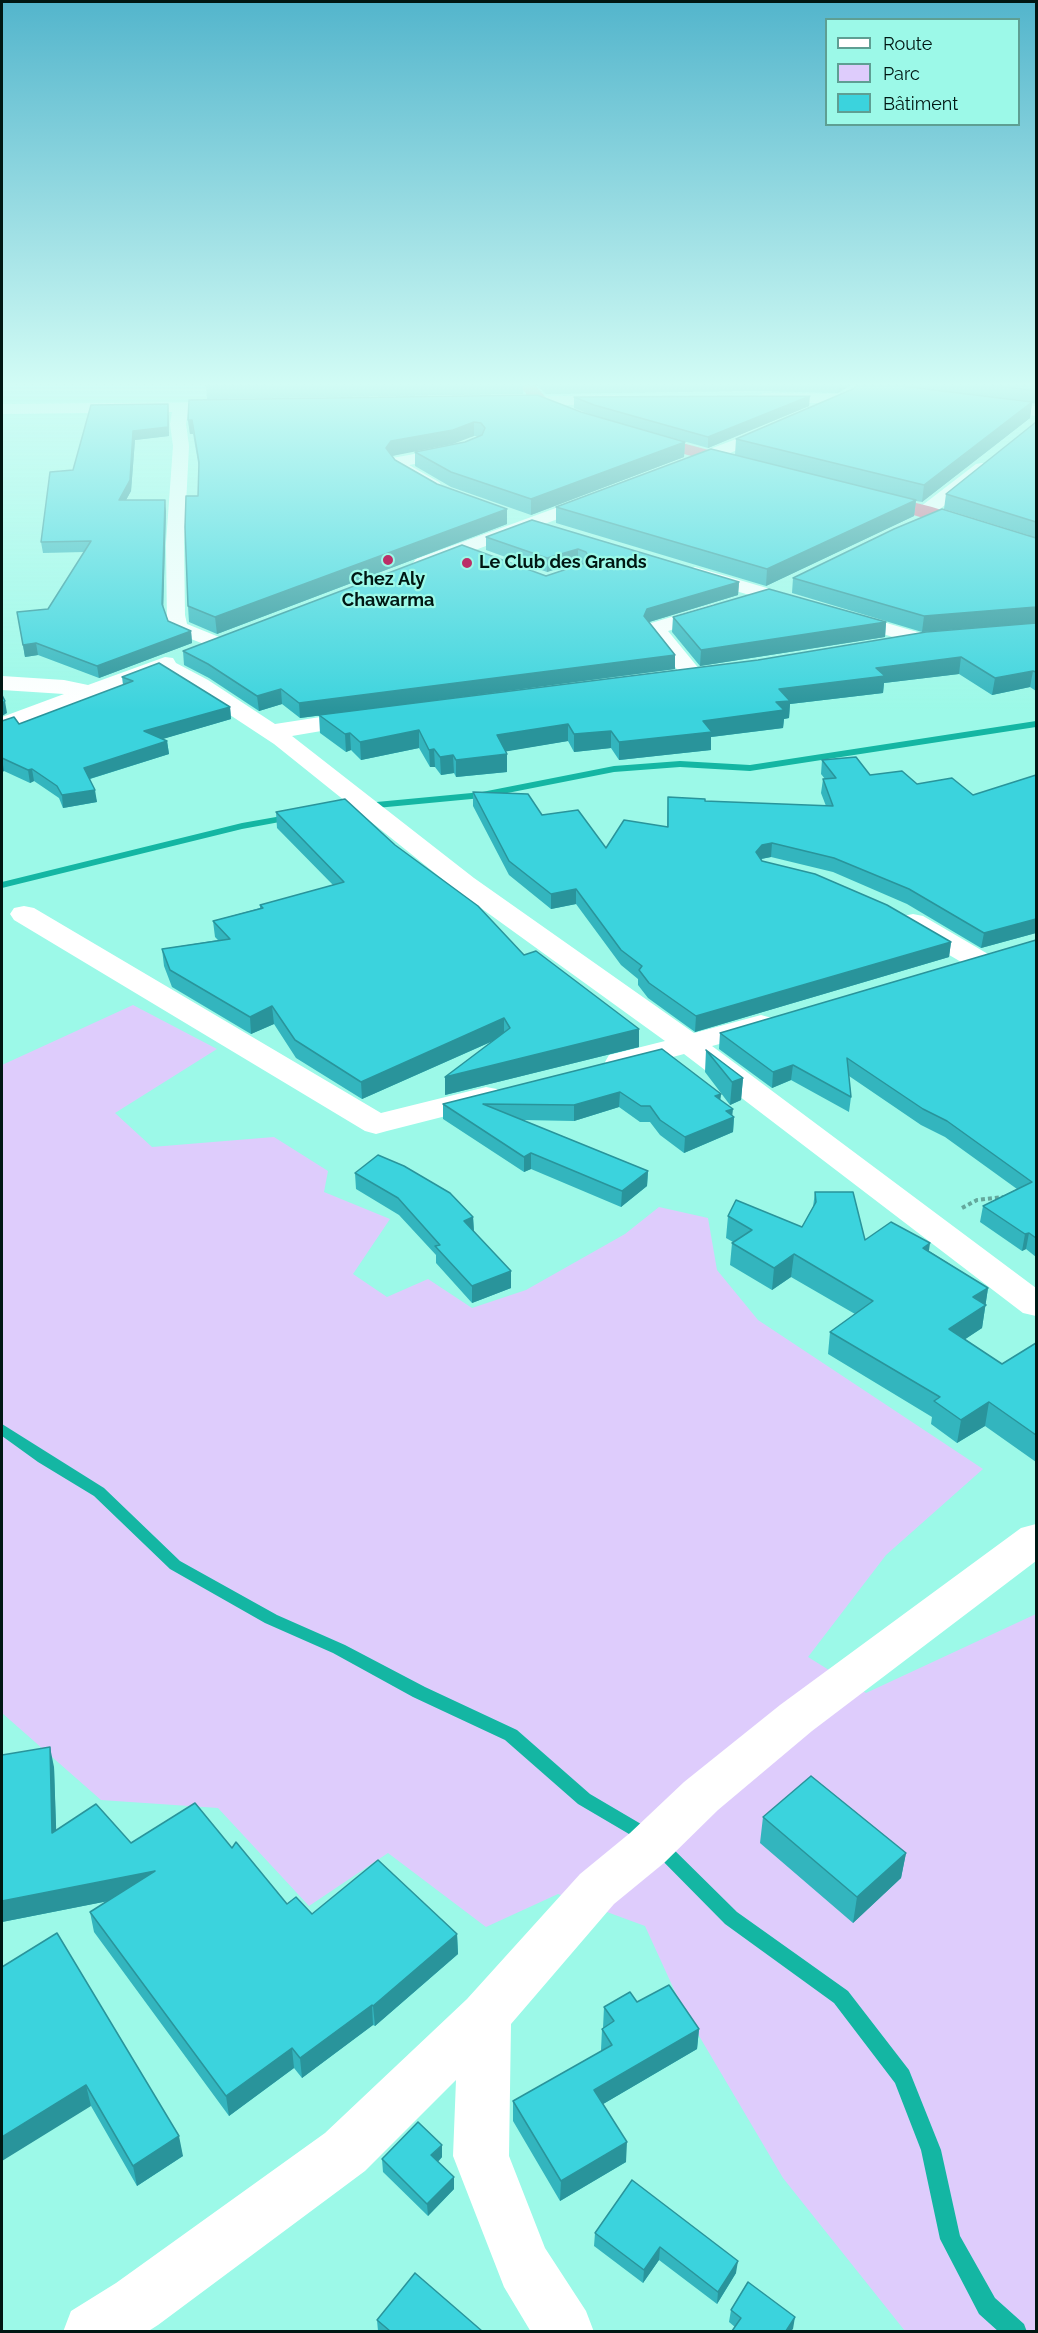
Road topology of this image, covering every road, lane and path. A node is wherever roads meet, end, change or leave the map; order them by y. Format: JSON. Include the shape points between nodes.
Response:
{"nodes":[{"id":1,"x":178,"y":494,"type":"edge"},
{"id":2,"x":448,"y":494,"type":"edge"},
{"id":3,"x":607,"y":494,"type":"edge"},
{"id":4,"x":858,"y":494,"type":"edge"},
{"id":5,"x":954,"y":494,"type":"edge"},
{"id":6,"x":452,"y":496,"type":"edge"},
{"id":7,"x":498,"y":513,"type":"edge"},
{"id":8,"x":933,"y":513,"type":"junction"},
{"id":9,"x":530,"y":523,"type":"junction"},
{"id":10,"x":911,"y":527,"type":"edge"},
{"id":11,"x":561,"y":533,"type":"edge"},
{"id":12,"x":1036,"y":546,"type":"edge"},
{"id":13,"x":459,"y":549,"type":"junction"},
{"id":14,"x":492,"y":561,"type":"edge"},
{"id":15,"x":678,"y":568,"type":"edge"},
{"id":16,"x":404,"y":571,"type":"edge"},
{"id":17,"x":795,"y":581,"type":"edge"},
{"id":18,"x":767,"y":595,"type":"junction"},
{"id":19,"x":239,"y":635,"type":"edge"},
{"id":20,"x":217,"y":644,"type":"junction"},
{"id":21,"x":879,"y":648,"type":"edge"},
{"id":22,"x":162,"y":665,"type":"junction"},
{"id":23,"x":694,"y":676,"type":"edge"},
{"id":24,"x":2,"y":683,"type":"edge"},
{"id":25,"x":90,"y":692,"type":"junction"},
{"id":26,"x":381,"y":715,"type":"edge"},
{"id":27,"x":2,"y":725,"type":"edge"},
{"id":28,"x":271,"y":732,"type":"junction"},
{"id":29,"x":896,"y":912,"type":"edge"},
{"id":30,"x":24,"y":914,"type":"dead end"},
{"id":31,"x":1007,"y":951,"type":"edge"},
{"id":32,"x":978,"y":960,"type":"junction"},
{"id":33,"x":944,"y":970,"type":"edge"},
{"id":34,"x":783,"y":1018,"type":"edge"},
{"id":35,"x":691,"y":1045,"type":"junction"},
{"id":36,"x":590,"y":1070,"type":"edge"},
{"id":37,"x":511,"y":1090,"type":"edge"},
{"id":38,"x":1012,"y":1196,"type":"edge"},
{"id":39,"x":928,"y":1224,"type":"junction"},
{"id":40,"x":1036,"y":1305,"type":"edge"},
{"id":41,"x":1036,"y":1539,"type":"edge"},
{"id":42,"x":485,"y":2016,"type":"junction"},
{"id":43,"x":92,"y":2331,"type":"edge"},
{"id":44,"x":565,"y":2331,"type":"edge"}],
"edges":[{"from":1,"to":20,"type":"street","via":[[177,627]]},
{"from":2,"to":6,"type":"street"},
{"from":3,"to":9,"type":"street"},
{"from":4,"to":8,"type":"highway"},
{"from":5,"to":8,"type":"street"},
{"from":7,"to":9,"type":"street"},
{"from":8,"to":10,"type":"street"},
{"from":8,"to":12,"type":"highway"},
{"from":9,"to":11,"type":"street"},
{"from":9,"to":13,"type":"street"},
{"from":13,"to":14,"type":"street"},
{"from":13,"to":16,"type":"street"},
{"from":15,"to":18,"type":"street"},
{"from":17,"to":18,"type":"street"},
{"from":18,"to":21,"type":"street","via":[[934,639]]},
{"from":18,"to":23,"type":"street","via":[[655,628]]},
{"from":19,"to":20,"type":"street"},
{"from":20,"to":22,"type":"street"},
{"from":22,"to":25,"type":"street"},
{"from":22,"to":28,"type":"street"},
{"from":24,"to":25,"type":"street"},
{"from":25,"to":27,"type":"street"},
{"from":26,"to":28,"type":"street"},
{"from":28,"to":35,"type":"street","via":[[465,884]]},
{"from":29,"to":32,"type":"street"},
{"from":30,"to":37,"type":"street","via":[[376,1124]]},
{"from":31,"to":32,"type":"street"},
{"from":32,"to":33,"type":"street"},
{"from":34,"to":35,"type":"street"},
{"from":35,"to":36,"type":"street"},
{"from":35,"to":39,"type":"street"},
{"from":38,"to":39,"type":"path","via":[[977,1200]]},
{"from":39,"to":40,"type":"street"},
{"from":41,"to":42,"type":"street","via":[[796,1718],[701,1796],[597,1889]]},
{"from":42,"to":43,"type":"street","via":[[345,2152],[137,2304]]},
{"from":42,"to":44,"type":"street","via":[[481,2156],[524,2267]]}]}
